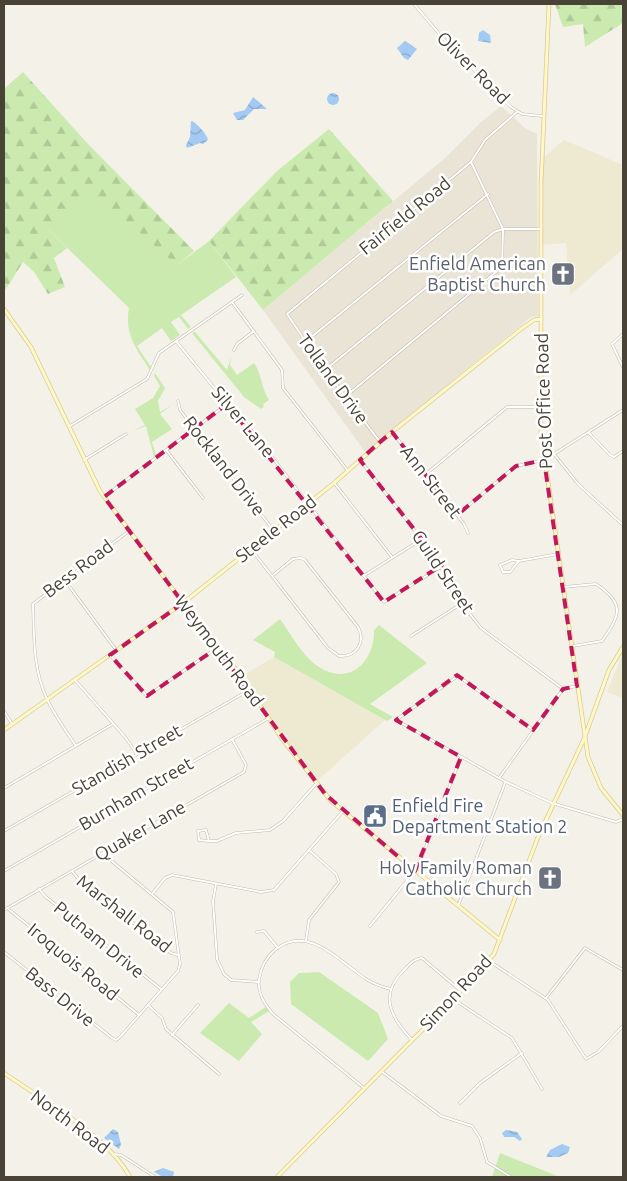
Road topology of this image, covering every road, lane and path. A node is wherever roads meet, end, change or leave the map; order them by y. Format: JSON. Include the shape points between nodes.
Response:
{"nodes":[{"id":1,"x":414,"y":4,"type":"edge"},
{"id":2,"x":549,"y":4,"type":"edge"},
{"id":3,"x":517,"y":112,"type":"junction"},
{"id":4,"x":542,"y":116,"type":"junction"},
{"id":5,"x":471,"y":162,"type":"junction"},
{"id":6,"x":488,"y":194,"type":"junction"},
{"id":7,"x":503,"y":229,"type":"junction"},
{"id":8,"x":540,"y":229,"type":"junction"},
{"id":9,"x":242,"y":295,"type":"dead end"},
{"id":10,"x":232,"y":302,"type":"junction"},
{"id":11,"x":4,"y":308,"type":"edge"},
{"id":12,"x":287,"y":314,"type":"joint"},
{"id":13,"x":541,"y":319,"type":"junction"},
{"id":14,"x":254,"y":331,"type":"junction"},
{"id":15,"x":623,"y":334,"type":"edge"},
{"id":16,"x":176,"y":341,"type":"junction"},
{"id":17,"x":305,"y":342,"type":"junction"},
{"id":18,"x":234,"y":350,"type":"dead end"},
{"id":19,"x":623,"y":367,"type":"edge"},
{"id":20,"x":325,"y":370,"type":"junction"},
{"id":21,"x":345,"y":397,"type":"junction"},
{"id":22,"x":178,"y":401,"type":"dead end"},
{"id":23,"x":227,"y":404,"type":"junction"},
{"id":24,"x":541,"y":407,"type":"junction"},
{"id":25,"x":623,"y":410,"type":"edge"},
{"id":26,"x":70,"y":426,"type":"junction"},
{"id":27,"x":195,"y":429,"type":"junction"},
{"id":28,"x":392,"y":432,"type":"junction"},
{"id":29,"x":589,"y":432,"type":"junction"},
{"id":30,"x":126,"y":434,"type":"dead end"},
{"id":31,"x":380,"y":442,"type":"junction"},
{"id":32,"x":166,"y":451,"type":"junction"},
{"id":33,"x":623,"y":452,"type":"edge"},
{"id":34,"x":554,"y":454,"type":"junction"},
{"id":35,"x":543,"y":458,"type":"junction"},
{"id":36,"x":84,"y":460,"type":"junction"},
{"id":37,"x":360,"y":460,"type":"junction"},
{"id":38,"x":348,"y":471,"type":"junction"},
{"id":39,"x":426,"y":474,"type":"junction"},
{"id":40,"x":334,"y":482,"type":"junction"},
{"id":41,"x":104,"y":497,"type":"junction"},
{"id":42,"x":203,"y":498,"type":"dead end"},
{"id":43,"x":308,"y":504,"type":"junction"},
{"id":44,"x":457,"y":516,"type":"junction"},
{"id":45,"x":623,"y":525,"type":"edge"},
{"id":46,"x":129,"y":531,"type":"junction"},
{"id":47,"x":274,"y":531,"type":"junction"},
{"id":48,"x":468,"y":534,"type":"dead end"},
{"id":49,"x":422,"y":539,"type":"junction"},
{"id":50,"x":251,"y":549,"type":"junction"},
{"id":51,"x":558,"y":554,"type":"junction"},
{"id":52,"x":392,"y":557,"type":"junction"},
{"id":53,"x":519,"y":561,"type":"junction"},
{"id":54,"x":442,"y":566,"type":"junction"},
{"id":55,"x":272,"y":576,"type":"junction"},
{"id":56,"x":364,"y":576,"type":"junction"},
{"id":57,"x":64,"y":579,"type":"junction"},
{"id":58,"x":562,"y":587,"type":"junction"},
{"id":59,"x":182,"y":603,"type":"junction"},
{"id":60,"x":462,"y":604,"type":"junction"},
{"id":61,"x":411,"y":636,"type":"dead end"},
{"id":62,"x":571,"y":647,"type":"junction"},
{"id":63,"x":623,"y":647,"type":"edge"},
{"id":64,"x":218,"y":648,"type":"junction"},
{"id":65,"x":117,"y":650,"type":"junction"},
{"id":66,"x":110,"y":655,"type":"junction"},
{"id":67,"x":76,"y":680,"type":"junction"},
{"id":68,"x":577,"y":686,"type":"junction"},
{"id":69,"x":251,"y":689,"type":"junction"},
{"id":70,"x":563,"y":689,"type":"junction"},
{"id":71,"x":47,"y":699,"type":"junction"},
{"id":72,"x":4,"y":710,"type":"edge"},
{"id":73,"x":269,"y":718,"type":"junction"},
{"id":74,"x":12,"y":724,"type":"junction"},
{"id":75,"x":113,"y":724,"type":"junction"},
{"id":76,"x":4,"y":730,"type":"edge"},
{"id":77,"x":533,"y":730,"type":"junction"},
{"id":78,"x":232,"y":739,"type":"junction"},
{"id":79,"x":584,"y":739,"type":"junction"},
{"id":80,"x":76,"y":746,"type":"junction"},
{"id":81,"x":137,"y":754,"type":"junction"},
{"id":82,"x":461,"y":757,"type":"junction"},
{"id":83,"x":498,"y":778,"type":"junction"},
{"id":84,"x":506,"y":782,"type":"junction"},
{"id":85,"x":316,"y":784,"type":"junction"},
{"id":86,"x":4,"y":788,"type":"edge"},
{"id":87,"x":552,"y":804,"type":"junction"},
{"id":88,"x":343,"y":811,"type":"junction"},
{"id":89,"x":623,"y":816,"type":"edge"},
{"id":90,"x":623,"y":819,"type":"edge"},
{"id":91,"x":4,"y":831,"type":"edge"},
{"id":92,"x":209,"y":841,"type":"junction"},
{"id":93,"x":310,"y":850,"type":"junction"},
{"id":94,"x":102,"y":853,"type":"junction"},
{"id":95,"x":4,"y":870,"type":"edge"},
{"id":96,"x":72,"y":871,"type":"junction"},
{"id":97,"x":415,"y":871,"type":"junction"},
{"id":98,"x":216,"y":884,"type":"junction"},
{"id":99,"x":39,"y":889,"type":"junction"},
{"id":100,"x":152,"y":894,"type":"junction"},
{"id":101,"x":458,"y":906,"type":"junction"},
{"id":102,"x":7,"y":908,"type":"junction"},
{"id":103,"x":4,"y":910,"type":"edge"},
{"id":104,"x":370,"y":926,"type":"dead end"},
{"id":105,"x":258,"y":932,"type":"dead end"},
{"id":106,"x":306,"y":940,"type":"junction"},
{"id":107,"x":500,"y":940,"type":"junction"},
{"id":108,"x":278,"y":948,"type":"junction"},
{"id":109,"x":4,"y":952,"type":"edge"},
{"id":110,"x":178,"y":955,"type":"junction"},
{"id":111,"x":488,"y":961,"type":"junction"},
{"id":112,"x":623,"y":970,"type":"edge"},
{"id":113,"x":259,"y":982,"type":"junction"},
{"id":114,"x":161,"y":989,"type":"junction"},
{"id":115,"x":391,"y":990,"type":"junction"},
{"id":116,"x":461,"y":991,"type":"junction"},
{"id":117,"x":546,"y":998,"type":"junction"},
{"id":118,"x":453,"y":999,"type":"junction"},
{"id":119,"x":148,"y":1005,"type":"junction"},
{"id":120,"x":198,"y":1005,"type":"dead end"},
{"id":121,"x":139,"y":1016,"type":"junction"},
{"id":122,"x":623,"y":1026,"type":"edge"},
{"id":123,"x":172,"y":1035,"type":"junction"},
{"id":124,"x":413,"y":1040,"type":"junction"},
{"id":125,"x":522,"y":1054,"type":"junction"},
{"id":126,"x":381,"y":1071,"type":"junction"},
{"id":127,"x":4,"y":1073,"type":"edge"},
{"id":128,"x":219,"y":1074,"type":"dead end"},
{"id":129,"x":364,"y":1088,"type":"junction"},
{"id":130,"x":542,"y":1089,"type":"dead end"},
{"id":131,"x":460,"y":1103,"type":"dead end"},
{"id":132,"x":114,"y":1154,"type":"junction"},
{"id":133,"x":130,"y":1177,"type":"edge"},
{"id":134,"x":154,"y":1177,"type":"edge"},
{"id":135,"x":277,"y":1177,"type":"edge"},
{"id":136,"x":511,"y":1177,"type":"edge"}],
"edges":[{"from":1,"to":3,"type":"street","name":"Oliver Road","via":[[447,43]]},
{"from":2,"to":4,"type":"street","name":"Post Office Road"},
{"from":3,"to":4,"type":"street","name":"Oliver Road"},
{"from":3,"to":5,"type":"street","name":"Fairfield Road","via":[[485,140]]},
{"from":4,"to":8,"type":"street","name":"Post Office Road"},
{"from":5,"to":6,"type":"street"},
{"from":5,"to":12,"type":"street","name":"Fairfield Road"},
{"from":6,"to":7,"type":"street"},
{"from":6,"to":17,"type":"street"},
{"from":7,"to":8,"type":"street"},
{"from":7,"to":20,"type":"street","via":[[494,232]]},
{"from":7,"to":21,"type":"street","via":[[500,270]]},
{"from":8,"to":13,"type":"street","name":"Post Office Road"},
{"from":9,"to":10,"type":"street"},
{"from":10,"to":14,"type":"street"},
{"from":10,"to":16,"type":"street"},
{"from":11,"to":26,"type":"street","name":"Weymouth Road","via":[[31,347]]},
{"from":12,"to":17,"type":"street","name":"Tolland Drive"},
{"from":13,"to":24,"type":"street","name":"Post Office Road"},
{"from":13,"to":28,"type":"street","name":"Steele Road","via":[[528,323]]},
{"from":14,"to":18,"type":"street"},
{"from":14,"to":38,"type":"street","via":[[282,370],[283,388]]},
{"from":15,"to":19,"type":"street","via":[[612,344]]},
{"from":16,"to":23,"type":"street","name":"Silver Lane"},
{"from":16,"to":26,"type":"street","via":[[156,356],[147,379]]},
{"from":17,"to":20,"type":"street","name":"Tolland Drive"},
{"from":20,"to":21,"type":"street","name":"Tolland Drive"},
{"from":21,"to":31,"type":"street","name":"Tolland Drive"},
{"from":22,"to":27,"type":"street","name":"Rockland Drive","via":[[180,410]]},
{"from":23,"to":27,"type":"street"},
{"from":23,"to":43,"type":"street","name":"Silver Lane","via":[[245,422]]},
{"from":24,"to":35,"type":"street","name":"Post Office Road"},
{"from":24,"to":39,"type":"street","via":[[507,408]]},
{"from":25,"to":29,"type":"street"},
{"from":26,"to":36,"type":"street","name":"Weymouth Road"},
{"from":27,"to":32,"type":"street"},
{"from":27,"to":47,"type":"street","name":"Rockland Drive"},
{"from":28,"to":31,"type":"street","name":"Steele Road"},
{"from":28,"to":39,"type":"street","name":"Ann Street"},
{"from":29,"to":33,"type":"street","via":[[610,455],[614,457]]},
{"from":29,"to":34,"type":"street"},
{"from":30,"to":36,"type":"street"},
{"from":31,"to":37,"type":"street","name":"Steele Road"},
{"from":32,"to":41,"type":"street"},
{"from":32,"to":42,"type":"street"},
{"from":34,"to":35,"type":"street"},
{"from":34,"to":45,"type":"street","via":[[578,484]]},
{"from":35,"to":44,"type":"street","via":[[516,466]]},
{"from":35,"to":51,"type":"street","name":"Post Office Road"},
{"from":36,"to":41,"type":"street","name":"Weymouth Road"},
{"from":37,"to":38,"type":"street","name":"Steele Road"},
{"from":37,"to":49,"type":"street","name":"Guild Street"},
{"from":38,"to":40,"type":"street","name":"Steele Road"},
{"from":39,"to":44,"type":"street","name":"Ann Street"},
{"from":40,"to":43,"type":"street","name":"Steele Road"},
{"from":40,"to":52,"type":"street"},
{"from":41,"to":46,"type":"street","name":"Weymouth Road"},
{"from":43,"to":47,"type":"street","name":"Steele Road"},
{"from":43,"to":56,"type":"street","name":"Silver Lane"},
{"from":44,"to":48,"type":"street","name":"Ann Street"},
{"from":46,"to":57,"type":"street","name":"Bess Road"},
{"from":46,"to":59,"type":"street","name":"Weymouth Road"},
{"from":47,"to":50,"type":"street","name":"Steele Road"},
{"from":49,"to":52,"type":"street"},
{"from":49,"to":54,"type":"street","name":"Guild Street"},
{"from":50,"to":55,"type":"street"},
{"from":50,"to":59,"type":"street","name":"Steele Road"},
{"from":51,"to":53,"type":"street"},
{"from":51,"to":58,"type":"street","name":"Post Office Road"},
{"from":52,"to":56,"type":"street"},
{"from":53,"to":53,"type":"street","via":[[504,562],[500,565],[502,571],[510,572]]},
{"from":54,"to":56,"type":"street","name":"Silver Lane","via":[[384,602]]},
{"from":54,"to":60,"type":"street","name":"Guild Street","via":[[448,586]]},
{"from":55,"to":55,"type":"street","via":[[332,652],[347,656],[358,649],[361,640],[358,627],[305,560],[293,559]]},
{"from":57,"to":65,"type":"street"},
{"from":57,"to":71,"type":"street","name":"Bess Road","via":[[33,604],[35,652]]},
{"from":58,"to":62,"type":"street","name":"Post Office Road"},
{"from":58,"to":62,"type":"street","via":[[596,584],[612,596],[617,606],[617,618],[602,640]]},
{"from":59,"to":64,"type":"street","name":"Weymouth Road"},
{"from":59,"to":65,"type":"street","name":"Steele Road"},
{"from":60,"to":61,"type":"street"},
{"from":60,"to":70,"type":"street","name":"Guild Street","via":[[486,633]]},
{"from":62,"to":68,"type":"street","name":"Post Office Road"},
{"from":63,"to":79,"type":"street","name":"Simon Road","via":[[609,670]]},
{"from":64,"to":66,"type":"street","via":[[147,696]]},
{"from":64,"to":69,"type":"street","name":"Weymouth Road"},
{"from":65,"to":66,"type":"street","name":"Steele Road"},
{"from":66,"to":67,"type":"street","name":"Steele Road"},
{"from":67,"to":71,"type":"street","name":"Steele Road"},
{"from":67,"to":75,"type":"street"},
{"from":68,"to":70,"type":"street"},
{"from":68,"to":79,"type":"street","name":"Post Office Road"},
{"from":69,"to":73,"type":"street","name":"Weymouth Road"},
{"from":69,"to":81,"type":"street","name":"Standish Street"},
{"from":70,"to":77,"type":"street"},
{"from":71,"to":74,"type":"street","name":"Steele Road"},
{"from":71,"to":80,"type":"street"},
{"from":72,"to":74,"type":"street"},
{"from":73,"to":78,"type":"street","name":"Burnham Street"},
{"from":73,"to":85,"type":"street","name":"Weymouth Road"},
{"from":74,"to":76,"type":"street","name":"Steele Road"},
{"from":75,"to":80,"type":"street"},
{"from":75,"to":81,"type":"street"},
{"from":77,"to":82,"type":"street","via":[[458,676],[396,720]]},
{"from":77,"to":83,"type":"street"},
{"from":78,"to":94,"type":"street","name":"Quaker Lane","via":[[246,765],[244,772]]},
{"from":78,"to":95,"type":"street","name":"Burnham Street"},
{"from":79,"to":87,"type":"street","name":"Simon Road"},
{"from":79,"to":89,"type":"street","name":"Post Office Road","via":[[595,777]]},
{"from":80,"to":86,"type":"street"},
{"from":81,"to":91,"type":"street","name":"Standish Street"},
{"from":82,"to":83,"type":"street"},
{"from":82,"to":97,"type":"street"},
{"from":83,"to":84,"type":"street"},
{"from":84,"to":87,"type":"street"},
{"from":84,"to":101,"type":"street"},
{"from":85,"to":88,"type":"street","name":"Weymouth Road"},
{"from":85,"to":92,"type":"street","via":[[283,821],[270,830],[236,833]]},
{"from":87,"to":90,"type":"street","via":[[616,822]]},
{"from":87,"to":107,"type":"street","name":"Simon Road"},
{"from":88,"to":93,"type":"street"},
{"from":88,"to":97,"type":"street","name":"Weymouth Road"},
{"from":92,"to":92,"type":"street","via":[[199,840],[198,831],[206,830]]},
{"from":93,"to":98,"type":"street","via":[[270,892]]},
{"from":93,"to":106,"type":"street","via":[[336,874],[338,882],[309,920]]},
{"from":94,"to":96,"type":"street","name":"Quaker Lane"},
{"from":94,"to":100,"type":"street"},
{"from":96,"to":99,"type":"street","name":"Quaker Lane"},
{"from":96,"to":110,"type":"street","name":"Marshall Road","via":[[80,881],[170,953]]},
{"from":97,"to":101,"type":"street","name":"Weymouth Road"},
{"from":97,"to":104,"type":"street"},
{"from":98,"to":100,"type":"street","via":[[169,875]]},
{"from":98,"to":113,"type":"street","via":[[213,901],[219,967],[232,980]]},
{"from":99,"to":102,"type":"street","name":"Quaker Lane"},
{"from":99,"to":114,"type":"street","name":"Putnam Drive"},
{"from":100,"to":110,"type":"street","via":[[175,915]]},
{"from":101,"to":107,"type":"street","name":"Weymouth Road"},
{"from":102,"to":103,"type":"street","name":"Quaker Lane"},
{"from":102,"to":121,"type":"street","name":"Iroquois Road"},
{"from":105,"to":108,"type":"street","via":[[264,931]]},
{"from":106,"to":108,"type":"street"},
{"from":106,"to":115,"type":"street","via":[[322,946],[371,983]]},
{"from":107,"to":111,"type":"street","name":"Simon Road"},
{"from":108,"to":113,"type":"street","via":[[266,960]]},
{"from":109,"to":121,"type":"street","name":"Bass Drive","via":[[116,1040]]},
{"from":110,"to":114,"type":"street","via":[[178,971]]},
{"from":111,"to":116,"type":"street","name":"Simon Road"},
{"from":111,"to":117,"type":"street"},
{"from":112,"to":117,"type":"street","via":[[585,948]]},
{"from":113,"to":129,"type":"street","via":[[262,999],[273,1014]]},
{"from":114,"to":119,"type":"street"},
{"from":115,"to":116,"type":"street","via":[[401,972],[419,958]]},
{"from":115,"to":124,"type":"street","via":[[394,1018]]},
{"from":116,"to":118,"type":"street","name":"Simon Road"},
{"from":117,"to":122,"type":"street","via":[[586,1059],[598,1052]]},
{"from":118,"to":124,"type":"street","name":"Simon Road"},
{"from":118,"to":125,"type":"street","via":[[508,1035]]},
{"from":119,"to":121,"type":"street"},
{"from":119,"to":123,"type":"street","via":[[162,1018]]},
{"from":120,"to":123,"type":"street"},
{"from":123,"to":128,"type":"street"},
{"from":124,"to":126,"type":"street","name":"Simon Road"},
{"from":125,"to":130,"type":"street"},
{"from":125,"to":131,"type":"street","via":[[480,1083]]},
{"from":126,"to":129,"type":"street","name":"Simon Road"},
{"from":126,"to":136,"type":"street","via":[[441,1116],[472,1126],[480,1138],[487,1162]]},
{"from":127,"to":132,"type":"street","name":"North Road"},
{"from":129,"to":135,"type":"street","name":"Simon Road"},
{"from":132,"to":133,"type":"street","name":"North Road"},
{"from":132,"to":134,"type":"street"}]}
